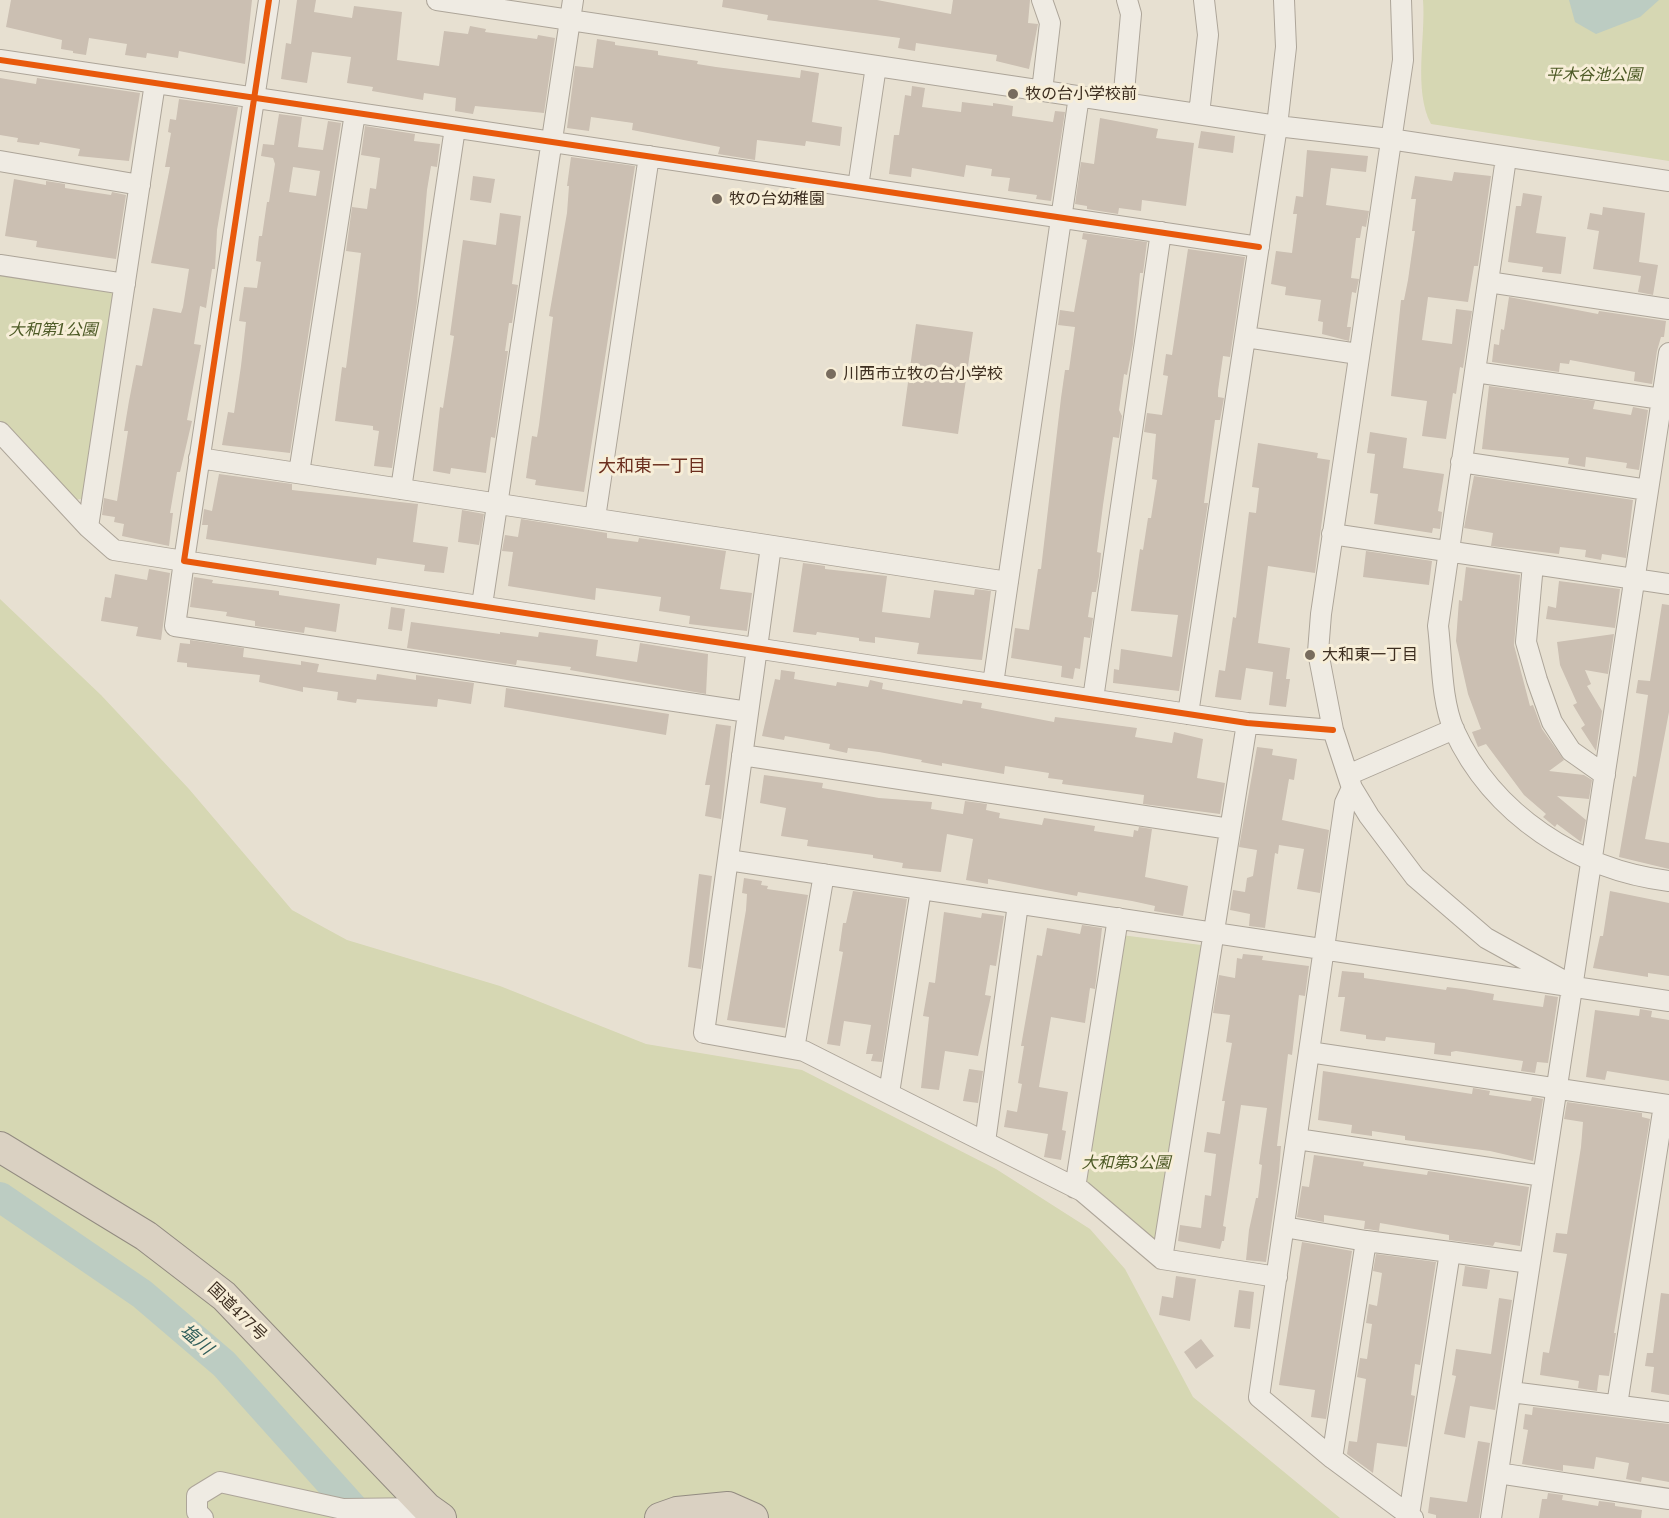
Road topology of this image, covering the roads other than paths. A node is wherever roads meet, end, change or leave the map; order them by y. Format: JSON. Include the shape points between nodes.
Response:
{"nodes":[{"id":1,"x":269,"y":0,"type":"edge"},
{"id":2,"x":437,"y":0,"type":"edge"},
{"id":3,"x":573,"y":0,"type":"edge"},
{"id":4,"x":1042,"y":0,"type":"edge"},
{"id":5,"x":1127,"y":0,"type":"edge"},
{"id":6,"x":1204,"y":0,"type":"edge"},
{"id":7,"x":1284,"y":0,"type":"edge"},
{"id":8,"x":1401,"y":0,"type":"edge"},
{"id":9,"x":570,"y":20,"type":"junction"},
{"id":10,"x":0,"y":60,"type":"edge"},
{"id":11,"x":876,"y":66,"type":"junction"},
{"id":12,"x":155,"y":83,"type":"junction"},
{"id":13,"x":1042,"y":91,"type":"junction"},
{"id":14,"x":1079,"y":96,"type":"junction"},
{"id":15,"x":254,"y":98,"type":"junction"},
{"id":16,"x":1122,"y":103,"type":"junction"},
{"id":17,"x":355,"y":113,"type":"junction"},
{"id":18,"x":1199,"y":114,"type":"junction"},
{"id":19,"x":1277,"y":126,"type":"junction"},
{"id":20,"x":454,"y":128,"type":"junction"},
{"id":21,"x":1390,"y":139,"type":"junction"},
{"id":22,"x":551,"y":142,"type":"junction"},
{"id":23,"x":649,"y":156,"type":"junction"},
{"id":24,"x":1506,"y":158,"type":"junction"},
{"id":25,"x":0,"y":161,"type":"edge"},
{"id":26,"x":1669,"y":181,"type":"edge"},
{"id":27,"x":140,"y":185,"type":"junction"},
{"id":28,"x":858,"y":187,"type":"junction"},
{"id":29,"x":1063,"y":218,"type":"junction"},
{"id":30,"x":1161,"y":232,"type":"junction"},
{"id":31,"x":1259,"y":247,"type":"junction"},
{"id":32,"x":0,"y":265,"type":"edge"},
{"id":33,"x":1488,"y":282,"type":"junction"},
{"id":34,"x":125,"y":284,"type":"junction"},
{"id":35,"x":1669,"y":309,"type":"edge"},
{"id":36,"x":1246,"y":337,"type":"junction"},
{"id":37,"x":1669,"y":353,"type":"edge"},
{"id":38,"x":1358,"y":354,"type":"junction"},
{"id":39,"x":1475,"y":372,"type":"junction"},
{"id":40,"x":1662,"y":399,"type":"junction"},
{"id":41,"x":0,"y":432,"type":"edge"},
{"id":42,"x":199,"y":458,"type":"junction"},
{"id":43,"x":1461,"y":462,"type":"junction"},
{"id":44,"x":299,"y":473,"type":"junction"},
{"id":45,"x":401,"y":489,"type":"junction"},
{"id":46,"x":1648,"y":490,"type":"junction"},
{"id":47,"x":497,"y":503,"type":"junction"},
{"id":48,"x":595,"y":518,"type":"junction"},
{"id":49,"x":88,"y":527,"type":"junction"},
{"id":50,"x":1332,"y":534,"type":"junction"},
{"id":51,"x":771,"y":546,"type":"junction"},
{"id":52,"x":1448,"y":551,"type":"junction"},
{"id":53,"x":184,"y":561,"type":"junction"},
{"id":54,"x":1533,"y":564,"type":"junction"},
{"id":55,"x":1635,"y":579,"type":"junction"},
{"id":56,"x":1008,"y":582,"type":"junction"},
{"id":57,"x":1669,"y":584,"type":"edge"},
{"id":58,"x":482,"y":605,"type":"junction"},
{"id":59,"x":757,"y":650,"type":"junction"},
{"id":60,"x":993,"y":684,"type":"junction"},
{"id":61,"x":1094,"y":699,"type":"junction"},
{"id":62,"x":748,"y":712,"type":"junction"},
{"id":63,"x":1188,"y":714,"type":"junction"},
{"id":64,"x":1247,"y":723,"type":"junction"},
{"id":65,"x":1454,"y":729,"type":"junction"},
{"id":66,"x":1334,"y":730,"type":"junction"},
{"id":67,"x":742,"y":755,"type":"junction"},
{"id":68,"x":1605,"y":775,"type":"junction"},
{"id":69,"x":1350,"y":782,"type":"junction"},
{"id":70,"x":1230,"y":829,"type":"junction"},
{"id":71,"x":728,"y":860,"type":"junction"},
{"id":72,"x":1592,"y":861,"type":"junction"},
{"id":73,"x":824,"y":874,"type":"junction"},
{"id":74,"x":1669,"y":881,"type":"edge"},
{"id":75,"x":921,"y":889,"type":"junction"},
{"id":76,"x":1018,"y":903,"type":"junction"},
{"id":77,"x":1119,"y":918,"type":"junction"},
{"id":78,"x":1214,"y":933,"type":"junction"},
{"id":79,"x":1324,"y":949,"type":"junction"},
{"id":80,"x":1573,"y":986,"type":"junction"},
{"id":81,"x":1669,"y":1001,"type":"edge"},
{"id":82,"x":794,"y":1049,"type":"junction"},
{"id":83,"x":1309,"y":1052,"type":"junction"},
{"id":84,"x":1557,"y":1089,"type":"junction"},
{"id":85,"x":889,"y":1094,"type":"junction"},
{"id":86,"x":1667,"y":1105,"type":"edge"},
{"id":87,"x":1297,"y":1139,"type":"junction"},
{"id":88,"x":985,"y":1142,"type":"junction"},
{"id":89,"x":0,"y":1147,"type":"edge"},
{"id":90,"x":1544,"y":1176,"type":"junction"},
{"id":91,"x":1075,"y":1188,"type":"junction"},
{"id":92,"x":1284,"y":1227,"type":"junction"},
{"id":93,"x":1366,"y":1241,"type":"junction"},
{"id":94,"x":1450,"y":1252,"type":"junction"},
{"id":95,"x":1162,"y":1260,"type":"junction"},
{"id":96,"x":1530,"y":1263,"type":"junction"},
{"id":97,"x":1277,"y":1277,"type":"junction"},
{"id":98,"x":1511,"y":1392,"type":"junction"},
{"id":99,"x":1617,"y":1405,"type":"junction"},
{"id":100,"x":1669,"y":1412,"type":"edge"},
{"id":101,"x":1332,"y":1458,"type":"junction"},
{"id":102,"x":1498,"y":1473,"type":"junction"},
{"id":103,"x":1669,"y":1499,"type":"edge"},
{"id":104,"x":434,"y":1513,"type":"edge"},
{"id":105,"x":1411,"y":1516,"type":"edge"},
{"id":106,"x":203,"y":1518,"type":"edge"},
{"id":107,"x":660,"y":1518,"type":"edge"},
{"id":108,"x":753,"y":1518,"type":"edge"},
{"id":109,"x":1491,"y":1518,"type":"edge"}],
"edges":[{"from":1,"to":15,"type":"street"},
{"from":2,"to":9,"type":"street"},
{"from":3,"to":9,"type":"street"},
{"from":4,"to":13,"type":"street","via":[[1050,23]]},
{"from":5,"to":16,"type":"street","via":[[1131,14]]},
{"from":6,"to":18,"type":"street","via":[[1208,34]]},
{"from":7,"to":19,"type":"street","via":[[1286,47]]},
{"from":8,"to":21,"type":"street","via":[[1403,60]]},
{"from":9,"to":11,"type":"street"},
{"from":9,"to":22,"type":"street"},
{"from":10,"to":12,"type":"street"},
{"from":11,"to":13,"type":"street"},
{"from":11,"to":28,"type":"street"},
{"from":12,"to":15,"type":"street"},
{"from":12,"to":27,"type":"street"},
{"from":13,"to":14,"type":"street"},
{"from":14,"to":16,"type":"street"},
{"from":14,"to":29,"type":"street"},
{"from":15,"to":17,"type":"street"},
{"from":15,"to":42,"type":"street"},
{"from":16,"to":18,"type":"street"},
{"from":17,"to":20,"type":"street"},
{"from":17,"to":44,"type":"street"},
{"from":18,"to":19,"type":"street"},
{"from":19,"to":21,"type":"street"},
{"from":19,"to":31,"type":"street"},
{"from":20,"to":22,"type":"street"},
{"from":20,"to":45,"type":"street"},
{"from":21,"to":24,"type":"street"},
{"from":21,"to":38,"type":"street"},
{"from":22,"to":23,"type":"street"},
{"from":22,"to":47,"type":"street"},
{"from":23,"to":28,"type":"street"},
{"from":23,"to":48,"type":"street"},
{"from":24,"to":26,"type":"street"},
{"from":24,"to":33,"type":"street"},
{"from":25,"to":27,"type":"street"},
{"from":27,"to":34,"type":"street"},
{"from":28,"to":29,"type":"street"},
{"from":29,"to":30,"type":"street"},
{"from":29,"to":56,"type":"street"},
{"from":30,"to":31,"type":"street"},
{"from":30,"to":61,"type":"street"},
{"from":31,"to":36,"type":"street"},
{"from":32,"to":34,"type":"street"},
{"from":33,"to":35,"type":"street"},
{"from":33,"to":39,"type":"street"},
{"from":34,"to":49,"type":"street"},
{"from":36,"to":38,"type":"street"},
{"from":36,"to":63,"type":"street"},
{"from":37,"to":40,"type":"street"},
{"from":38,"to":50,"type":"street"},
{"from":39,"to":40,"type":"street"},
{"from":39,"to":43,"type":"street"},
{"from":40,"to":46,"type":"street"},
{"from":41,"to":49,"type":"street"},
{"from":42,"to":44,"type":"street"},
{"from":42,"to":53,"type":"street"},
{"from":43,"to":46,"type":"street"},
{"from":43,"to":52,"type":"street"},
{"from":44,"to":45,"type":"street"},
{"from":45,"to":47,"type":"street"},
{"from":46,"to":55,"type":"street"},
{"from":47,"to":48,"type":"street"},
{"from":47,"to":58,"type":"street"},
{"from":48,"to":51,"type":"street"},
{"from":49,"to":53,"type":"street","via":[[114,550]]},
{"from":50,"to":52,"type":"street"},
{"from":50,"to":66,"type":"street","via":[[1318,652]]},
{"from":51,"to":56,"type":"street"},
{"from":51,"to":59,"type":"street"},
{"from":52,"to":54,"type":"street"},
{"from":52,"to":65,"type":"street","via":[[1438,626]]},
{"from":53,"to":58,"type":"street"},
{"from":53,"to":62,"type":"street","via":[[175,626]]},
{"from":54,"to":55,"type":"street"},
{"from":54,"to":68,"type":"street","via":[[1526,642],[1537,680],[1552,722],[1571,752]]},
{"from":55,"to":57,"type":"street"},
{"from":55,"to":68,"type":"street"},
{"from":56,"to":60,"type":"street"},
{"from":58,"to":59,"type":"street"},
{"from":59,"to":60,"type":"street"},
{"from":59,"to":62,"type":"street"},
{"from":60,"to":61,"type":"street"},
{"from":61,"to":63,"type":"street"},
{"from":62,"to":67,"type":"street"},
{"from":63,"to":64,"type":"street"},
{"from":64,"to":66,"type":"street"},
{"from":64,"to":70,"type":"street"},
{"from":65,"to":69,"type":"street"},
{"from":65,"to":72,"type":"street","via":[[1500,799],[1531,827]]},
{"from":66,"to":69,"type":"street"},
{"from":67,"to":70,"type":"street"},
{"from":67,"to":71,"type":"street"},
{"from":68,"to":72,"type":"street"},
{"from":69,"to":79,"type":"street"},
{"from":69,"to":80,"type":"street","via":[[1369,816],[1415,877],[1486,938]]},
{"from":70,"to":78,"type":"street"},
{"from":71,"to":73,"type":"street"},
{"from":71,"to":82,"type":"street","via":[[704,1034]]},
{"from":72,"to":74,"type":"street","via":[[1640,878]]},
{"from":72,"to":80,"type":"street"},
{"from":73,"to":75,"type":"street"},
{"from":73,"to":82,"type":"street"},
{"from":75,"to":76,"type":"street"},
{"from":75,"to":85,"type":"street"},
{"from":76,"to":77,"type":"street"},
{"from":76,"to":88,"type":"street"},
{"from":77,"to":78,"type":"street"},
{"from":77,"to":91,"type":"street"},
{"from":78,"to":79,"type":"street"},
{"from":78,"to":95,"type":"street"},
{"from":79,"to":80,"type":"street"},
{"from":79,"to":83,"type":"street"},
{"from":80,"to":81,"type":"street"},
{"from":80,"to":84,"type":"street"},
{"from":82,"to":85,"type":"street"},
{"from":83,"to":84,"type":"street"},
{"from":83,"to":87,"type":"street"},
{"from":84,"to":86,"type":"street"},
{"from":84,"to":90,"type":"street"},
{"from":85,"to":88,"type":"street"},
{"from":86,"to":99,"type":"street"},
{"from":87,"to":90,"type":"street"},
{"from":87,"to":92,"type":"street"},
{"from":88,"to":91,"type":"street"},
{"from":89,"to":104,"type":"highway","name":"国道477号","via":[[146,1236],[224,1296]]},
{"from":90,"to":96,"type":"street"},
{"from":91,"to":95,"type":"street"},
{"from":92,"to":93,"type":"street"},
{"from":92,"to":97,"type":"street"},
{"from":93,"to":94,"type":"street"},
{"from":93,"to":101,"type":"street"},
{"from":94,"to":96,"type":"street"},
{"from":94,"to":105,"type":"street"},
{"from":95,"to":97,"type":"street"},
{"from":96,"to":98,"type":"street"},
{"from":97,"to":101,"type":"street","via":[[1259,1397]]},
{"from":98,"to":99,"type":"street"},
{"from":98,"to":102,"type":"street"},
{"from":99,"to":100,"type":"street"},
{"from":101,"to":105,"type":"street"},
{"from":102,"to":103,"type":"street"},
{"from":102,"to":109,"type":"street"},
{"from":104,"to":106,"type":"street","via":[[343,1509],[220,1482],[197,1496],[197,1512]]},
{"from":107,"to":108,"type":"highway","via":[[677,1512],[728,1507]]}]}
